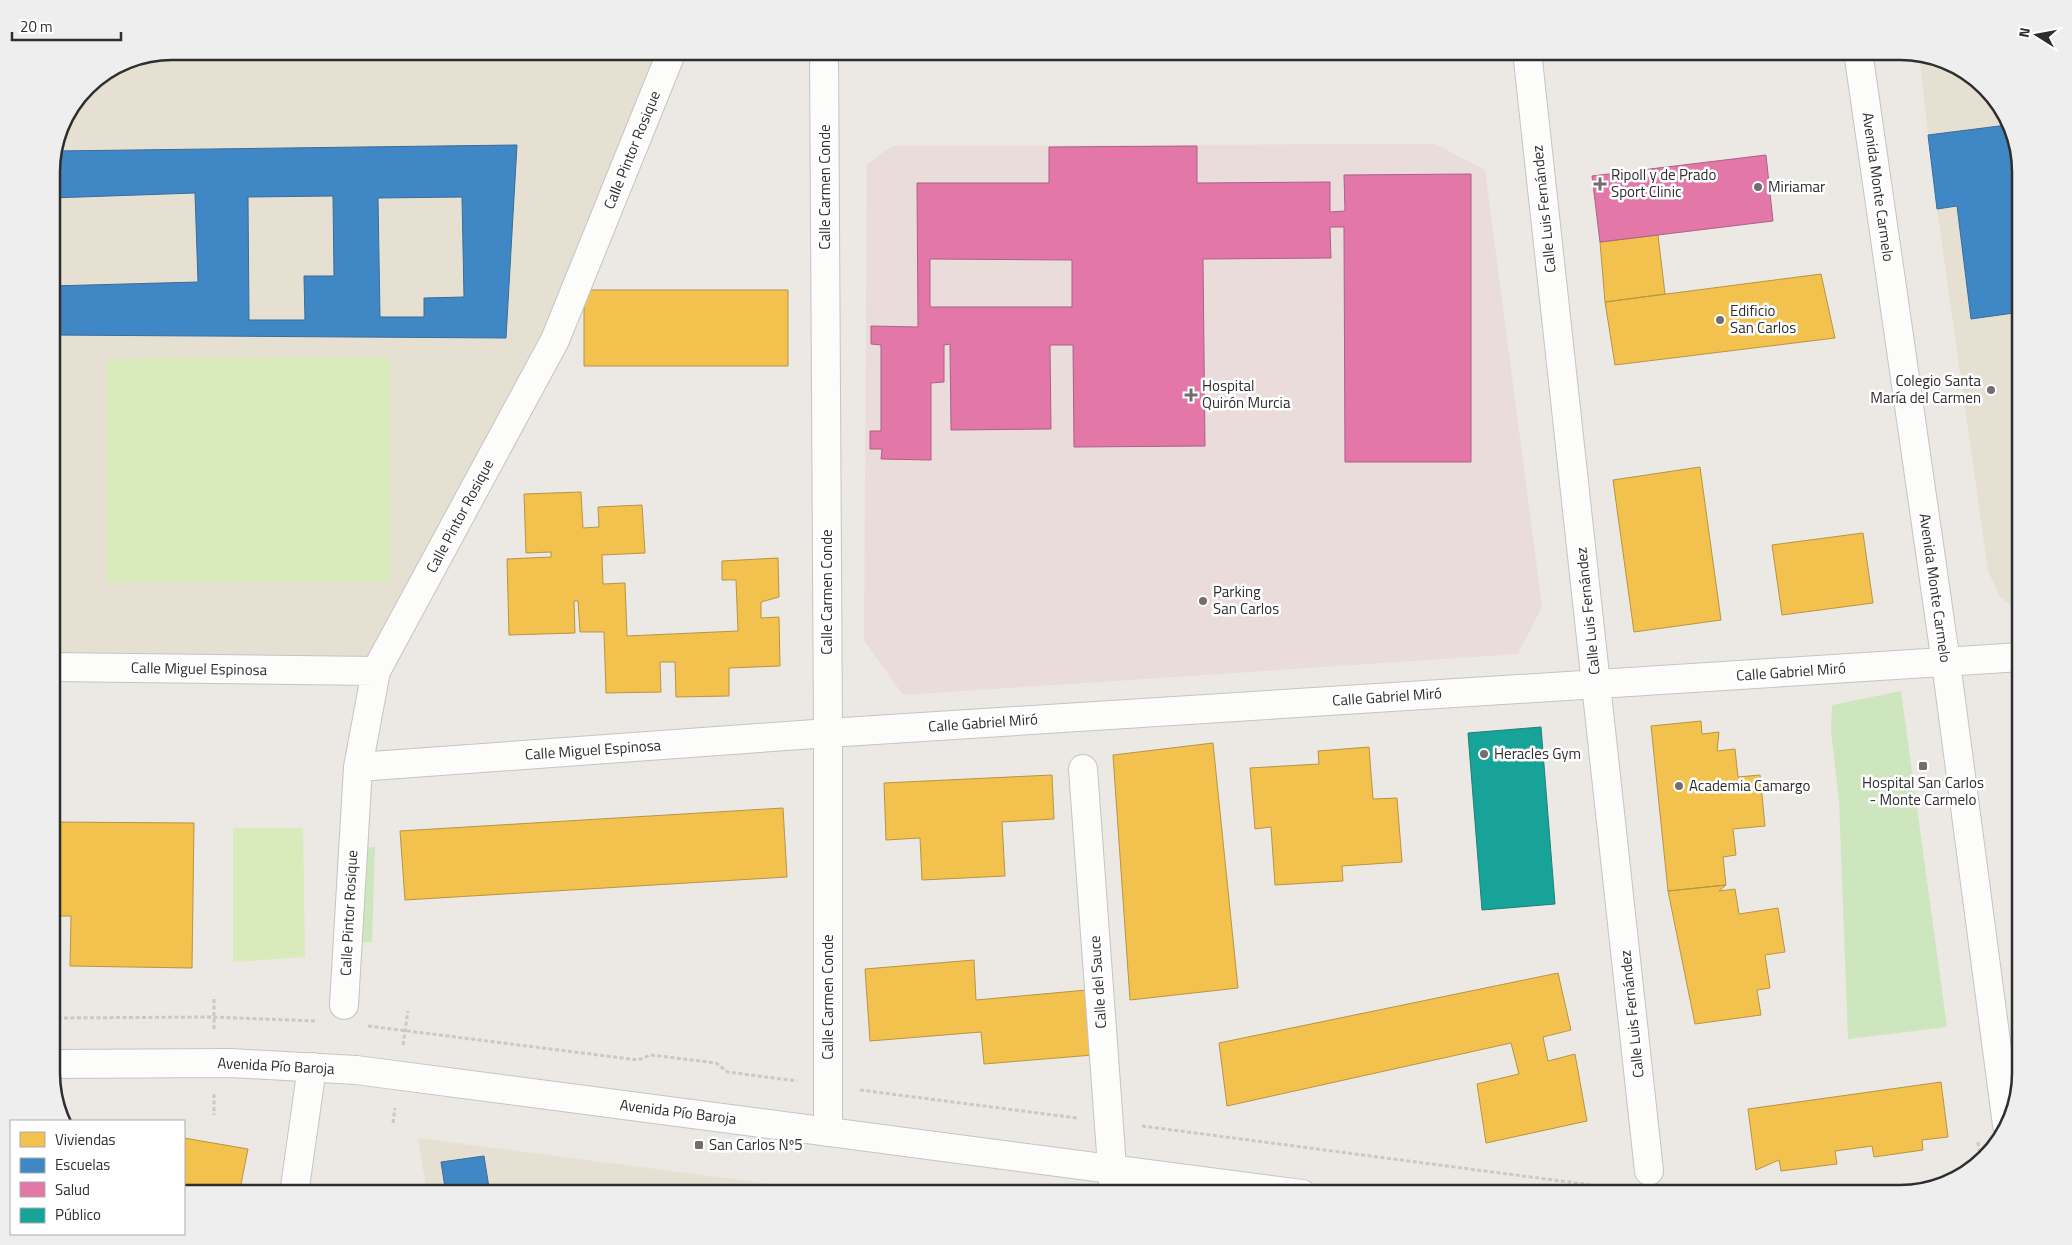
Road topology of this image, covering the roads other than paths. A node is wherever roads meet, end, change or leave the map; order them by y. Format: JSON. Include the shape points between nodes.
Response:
{"nodes":[{"id":1,"x":668,"y":60,"type":"edge"},
{"id":2,"x":824,"y":60,"type":"edge"},
{"id":3,"x":1528,"y":60,"type":"edge"},
{"id":4,"x":1859,"y":60,"type":"edge"},
{"id":5,"x":2012,"y":658,"type":"edge"},
{"id":6,"x":1946,"y":663,"type":"junction"},
{"id":7,"x":60,"y":667,"type":"edge"},
{"id":8,"x":376,"y":671,"type":"junction"},
{"id":9,"x":1596,"y":684,"type":"junction"},
{"id":10,"x":828,"y":733,"type":"junction"},
{"id":11,"x":358,"y":767,"type":"junction"},
{"id":12,"x":1083,"y":770,"type":"dead end"},
{"id":13,"x":344,"y":1005,"type":"dead end"},
{"id":14,"x":60,"y":1064,"type":"edge"},
{"id":15,"x":312,"y":1067,"type":"junction"},
{"id":16,"x":2004,"y":1112,"type":"edge"},
{"id":17,"x":828,"y":1132,"type":"junction"},
{"id":18,"x":1650,"y":1171,"type":"dead end"},
{"id":19,"x":1113,"y":1181,"type":"edge"},
{"id":20,"x":295,"y":1185,"type":"edge"},
{"id":21,"x":1171,"y":1185,"type":"edge"}],
"edges":[{"from":1,"to":8,"type":"street","name":"Calle Pintor Rosique","via":[[555,340]]},
{"from":2,"to":10,"type":"street","name":"Calle Carmen Conde"},
{"from":3,"to":9,"type":"street","name":"Calle Luis Fernández"},
{"from":4,"to":6,"type":"street","name":"Avenida Monte Carmelo"},
{"from":5,"to":6,"type":"street","name":"Calle Gabriel Miró"},
{"from":6,"to":9,"type":"street","name":"Calle Gabriel Miró"},
{"from":6,"to":16,"type":"street","name":"Avenida Monte Carmelo"},
{"from":7,"to":8,"type":"street","name":"Calle Miguel Espinosa"},
{"from":8,"to":11,"type":"street","name":"Calle Pintor Rosique"},
{"from":9,"to":10,"type":"street","name":"Calle Gabriel Miró"},
{"from":9,"to":18,"type":"street","name":"Calle Luis Fernández"},
{"from":10,"to":11,"type":"street","name":"Calle Miguel Espinosa"},
{"from":10,"to":17,"type":"street","name":"Calle Carmen Conde"},
{"from":11,"to":13,"type":"street","name":"Calle Pintor Rosique"},
{"from":12,"to":19,"type":"street","name":"Calle del Sauce"},
{"from":14,"to":15,"type":"street","name":"Avenida Pío Baroja","via":[[214,1063]]},
{"from":15,"to":17,"type":"street","name":"Avenida Pío Baroja"},
{"from":15,"to":20,"type":"street"},
{"from":17,"to":19,"type":"street","name":"Avenida Pío Baroja"},
{"from":19,"to":21,"type":"street","name":"Avenida Pío Baroja"}]}
